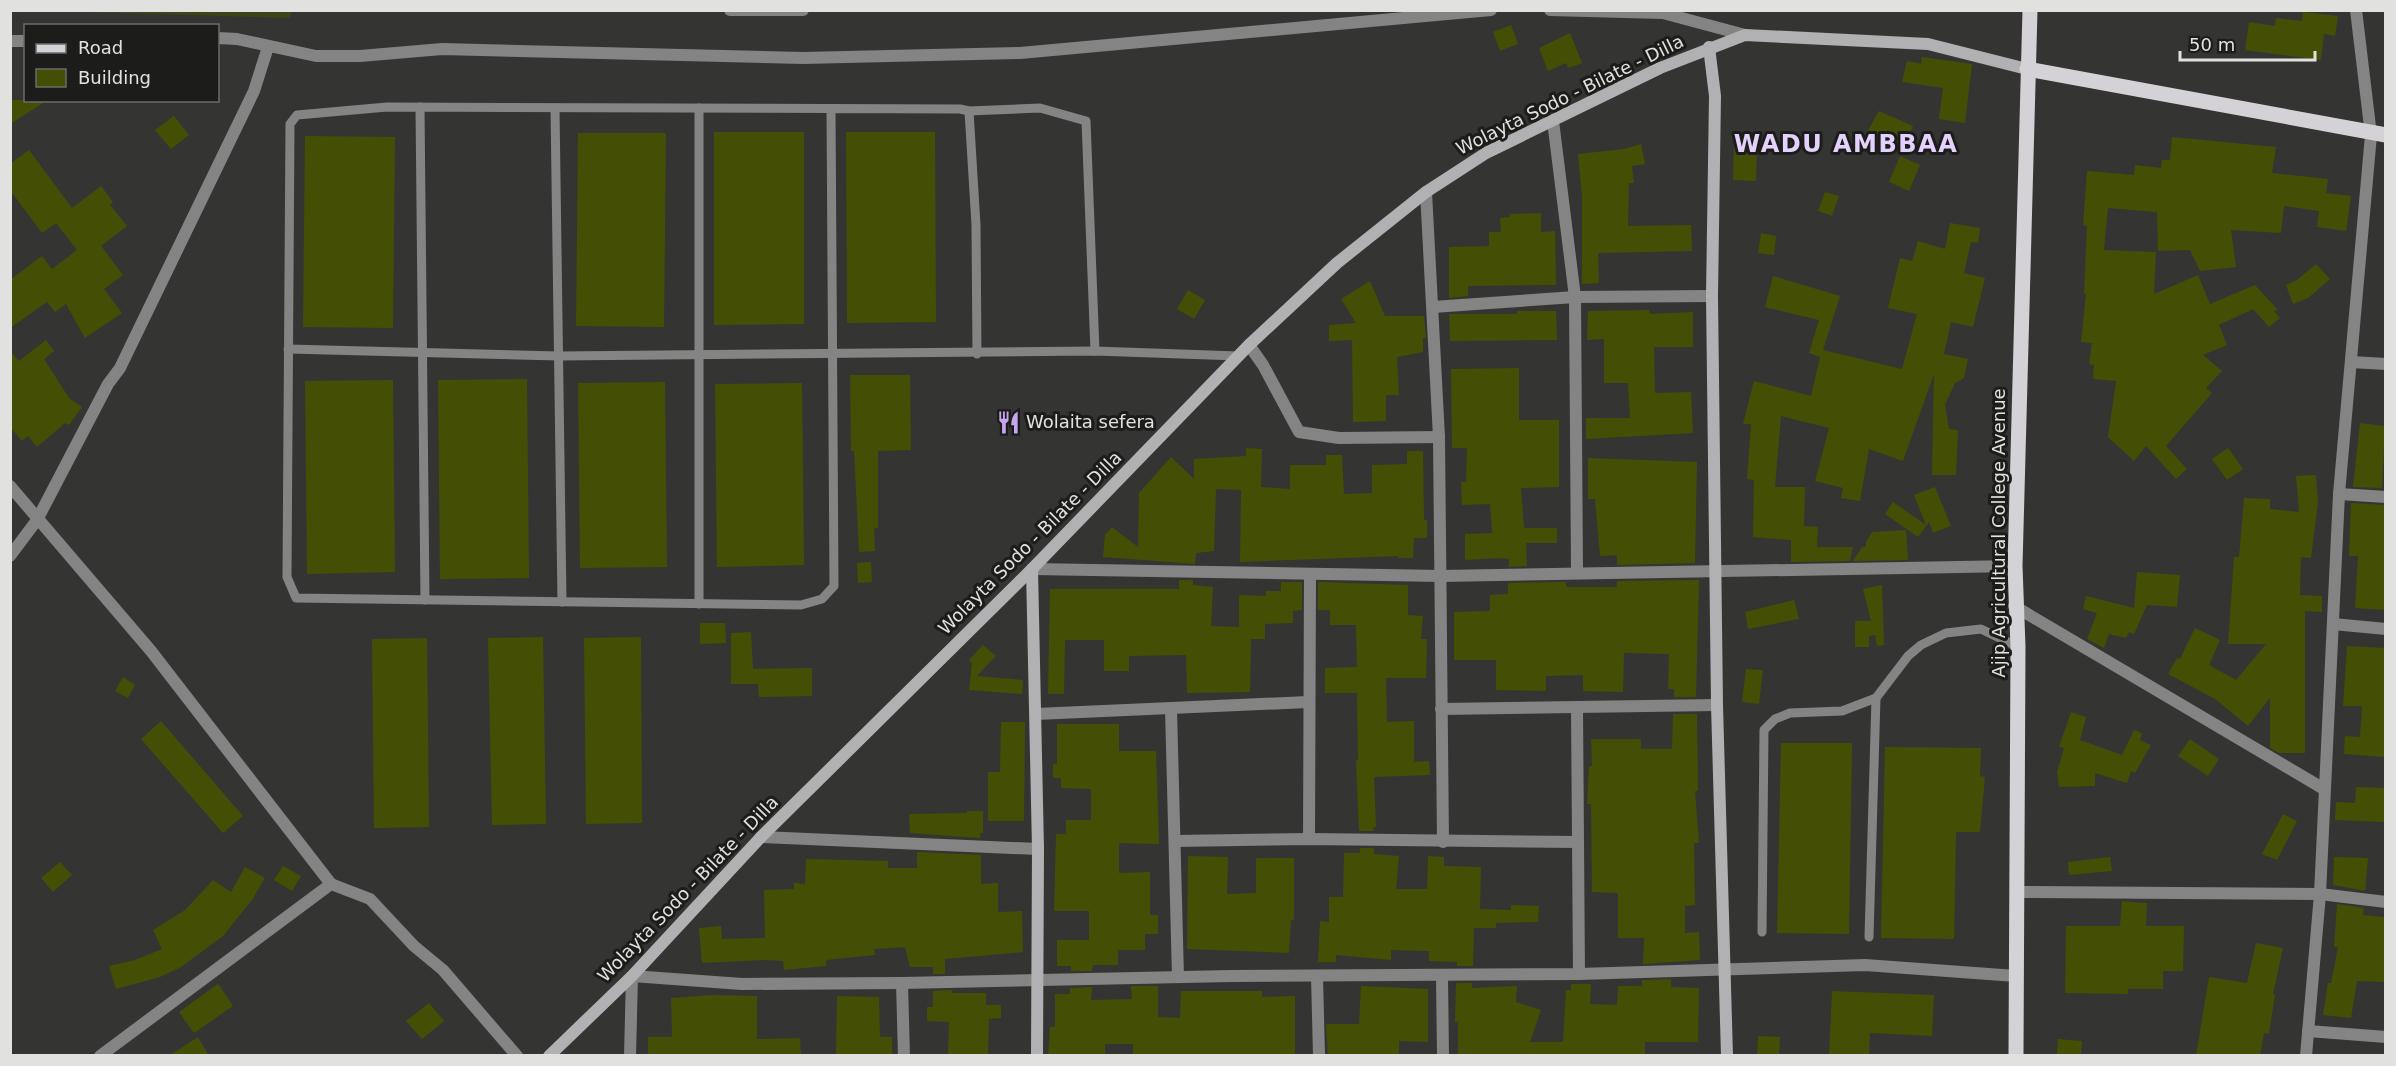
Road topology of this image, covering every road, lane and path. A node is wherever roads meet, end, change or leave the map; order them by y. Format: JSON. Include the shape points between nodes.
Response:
{"nodes":[{"id":1,"x":730,"y":10,"type":"edge"},
{"id":2,"x":803,"y":10,"type":"edge"},
{"id":3,"x":1491,"y":10,"type":"edge"},
{"id":4,"x":1550,"y":10,"type":"edge"},
{"id":5,"x":2030,"y":10,"type":"edge"},
{"id":6,"x":2356,"y":10,"type":"edge"},
{"id":7,"x":1745,"y":35,"type":"junction"},
{"id":8,"x":219,"y":38,"type":"edge"},
{"id":9,"x":268,"y":47,"type":"junction"},
{"id":10,"x":1709,"y":47,"type":"junction"},
{"id":11,"x":2027,"y":69,"type":"junction"},
{"id":12,"x":420,"y":107,"type":"junction"},
{"id":13,"x":555,"y":108,"type":"junction"},
{"id":14,"x":699,"y":108,"type":"junction"},
{"id":15,"x":831,"y":109,"type":"junction"},
{"id":16,"x":969,"y":111,"type":"junction"},
{"id":17,"x":1553,"y":121,"type":"junction"},
{"id":18,"x":2378,"y":135,"type":"edge"},
{"id":19,"x":1426,"y":192,"type":"junction"},
{"id":20,"x":1712,"y":296,"type":"junction"},
{"id":21,"x":1575,"y":297,"type":"junction"},
{"id":22,"x":1433,"y":307,"type":"junction"},
{"id":23,"x":1249,"y":345,"type":"junction"},
{"id":24,"x":288,"y":349,"type":"junction"},
{"id":25,"x":1095,"y":351,"type":"junction"},
{"id":26,"x":422,"y":353,"type":"junction"},
{"id":27,"x":834,"y":353,"type":"junction"},
{"id":28,"x":699,"y":354,"type":"junction"},
{"id":29,"x":977,"y":354,"type":"junction"},
{"id":30,"x":559,"y":356,"type":"junction"},
{"id":31,"x":1238,"y":357,"type":"junction"},
{"id":32,"x":2351,"y":363,"type":"junction"},
{"id":33,"x":2385,"y":364,"type":"edge"},
{"id":34,"x":1439,"y":437,"type":"junction"},
{"id":35,"x":10,"y":486,"type":"edge"},
{"id":36,"x":2339,"y":494,"type":"junction"},
{"id":37,"x":2385,"y":497,"type":"edge"},
{"id":38,"x":37,"y":520,"type":"junction"},
{"id":39,"x":10,"y":556,"type":"edge"},
{"id":40,"x":2015,"y":566,"type":"junction"},
{"id":41,"x":1032,"y":569,"type":"junction"},
{"id":42,"x":1717,"y":571,"type":"junction"},
{"id":43,"x":1577,"y":572,"type":"junction"},
{"id":44,"x":1310,"y":574,"type":"junction"},
{"id":45,"x":1441,"y":576,"type":"junction"},
{"id":46,"x":425,"y":600,"type":"junction"},
{"id":47,"x":562,"y":602,"type":"junction"},
{"id":48,"x":699,"y":604,"type":"junction"},
{"id":49,"x":2014,"y":606,"type":"junction"},
{"id":50,"x":2333,"y":624,"type":"junction"},
{"id":51,"x":2385,"y":629,"type":"edge"},
{"id":52,"x":2018,"y":647,"type":"junction"},
{"id":53,"x":1876,"y":698,"type":"junction"},
{"id":54,"x":1308,"y":702,"type":"junction"},
{"id":55,"x":1717,"y":705,"type":"junction"},
{"id":56,"x":1577,"y":707,"type":"junction"},
{"id":57,"x":1441,"y":708,"type":"junction"},
{"id":58,"x":1171,"y":709,"type":"junction"},
{"id":59,"x":1036,"y":714,"type":"junction"},
{"id":60,"x":2324,"y":789,"type":"junction"},
{"id":61,"x":761,"y":837,"type":"junction"},
{"id":62,"x":1309,"y":839,"type":"junction"},
{"id":63,"x":1175,"y":841,"type":"junction"},
{"id":64,"x":1443,"y":842,"type":"junction"},
{"id":65,"x":1578,"y":842,"type":"junction"},
{"id":66,"x":1038,"y":849,"type":"junction"},
{"id":67,"x":331,"y":884,"type":"junction"},
{"id":68,"x":2016,"y":892,"type":"junction"},
{"id":69,"x":2320,"y":894,"type":"junction"},
{"id":70,"x":2385,"y":902,"type":"edge"},
{"id":71,"x":1762,"y":932,"type":"dead end"},
{"id":72,"x":1869,"y":937,"type":"dead end"},
{"id":73,"x":1726,"y":971,"type":"junction"},
{"id":74,"x":1578,"y":974,"type":"junction"},
{"id":75,"x":632,"y":976,"type":"junction"},
{"id":76,"x":1317,"y":976,"type":"junction"},
{"id":77,"x":1442,"y":976,"type":"junction"},
{"id":78,"x":2016,"y":976,"type":"junction"},
{"id":79,"x":1178,"y":977,"type":"junction"},
{"id":80,"x":1037,"y":979,"type":"junction"},
{"id":81,"x":902,"y":983,"type":"junction"},
{"id":82,"x":2308,"y":1031,"type":"junction"},
{"id":83,"x":2385,"y":1037,"type":"edge"},
{"id":84,"x":100,"y":1056,"type":"edge"},
{"id":85,"x":517,"y":1056,"type":"edge"},
{"id":86,"x":549,"y":1056,"type":"edge"},
{"id":87,"x":630,"y":1056,"type":"edge"},
{"id":88,"x":904,"y":1056,"type":"edge"},
{"id":89,"x":1037,"y":1056,"type":"edge"},
{"id":90,"x":1318,"y":1056,"type":"edge"},
{"id":91,"x":1443,"y":1056,"type":"edge"},
{"id":92,"x":1727,"y":1056,"type":"edge"},
{"id":93,"x":2016,"y":1056,"type":"edge"},
{"id":94,"x":2306,"y":1056,"type":"edge"}],
"edges":[{"from":1,"to":2,"type":"street"},
{"from":3,"to":9,"type":"street","via":[[1020,53],[803,58],[442,49],[316,56]]},
{"from":4,"to":7,"type":"street","via":[[1663,13]]},
{"from":5,"to":11,"type":"main road","name":"Ajip Agricultural College Avenue"},
{"from":6,"to":18,"type":"street"},
{"from":7,"to":10,"type":"main road","name":"Wolayta Sodo - Bilate - Dilla"},
{"from":7,"to":11,"type":"main road","name":"Wolayta Sodo - Bilate - Dilla","via":[[1928,44]]},
{"from":8,"to":9,"type":"street"},
{"from":9,"to":38,"type":"street","via":[[254,92],[126,357]]},
{"from":10,"to":17,"type":"main road","name":"Wolayta Sodo - Bilate - Dilla"},
{"from":10,"to":20,"type":"main road","via":[[1715,96]]},
{"from":11,"to":18,"type":"main road"},
{"from":11,"to":40,"type":"main road","name":"Ajip Agricultural College Avenue"},
{"from":12,"to":13,"type":"lane"},
{"from":12,"to":24,"type":"lane","via":[[316,111],[297,115],[290,124]]},
{"from":12,"to":26,"type":"lane"},
{"from":13,"to":14,"type":"lane"},
{"from":13,"to":30,"type":"lane"},
{"from":14,"to":15,"type":"lane"},
{"from":14,"to":28,"type":"lane"},
{"from":15,"to":16,"type":"lane"},
{"from":15,"to":27,"type":"lane"},
{"from":16,"to":25,"type":"lane","via":[[1040,108],[1086,121]]},
{"from":16,"to":29,"type":"lane","via":[[976,225]]},
{"from":17,"to":19,"type":"main road","name":"Wolayta Sodo - Bilate - Dilla","via":[[1486,153]]},
{"from":17,"to":21,"type":"street"},
{"from":18,"to":32,"type":"street"},
{"from":19,"to":22,"type":"street"},
{"from":19,"to":23,"type":"main road","name":"Wolayta Sodo - Bilate - Dilla","via":[[1337,263]]},
{"from":20,"to":21,"type":"street"},
{"from":20,"to":42,"type":"main road"},
{"from":21,"to":22,"type":"street"},
{"from":21,"to":43,"type":"street"},
{"from":22,"to":34,"type":"street"},
{"from":23,"to":31,"type":"main road","name":"Wolayta Sodo - Bilate - Dilla"},
{"from":23,"to":34,"type":"street","via":[[1299,432],[1339,438]]},
{"from":24,"to":26,"type":"lane"},
{"from":24,"to":46,"type":"lane","via":[[287,577],[291,591],[296,598]]},
{"from":25,"to":29,"type":"lane"},
{"from":25,"to":31,"type":"lane"},
{"from":26,"to":30,"type":"lane"},
{"from":26,"to":46,"type":"lane"},
{"from":27,"to":28,"type":"lane"},
{"from":27,"to":29,"type":"lane"},
{"from":27,"to":48,"type":"lane","via":[[834,586],[822,599],[801,605]]},
{"from":28,"to":30,"type":"lane"},
{"from":28,"to":48,"type":"lane"},
{"from":30,"to":47,"type":"lane"},
{"from":31,"to":41,"type":"main road","name":"Wolayta Sodo - Bilate - Dilla"},
{"from":32,"to":33,"type":"street"},
{"from":32,"to":36,"type":"street"},
{"from":34,"to":45,"type":"street"},
{"from":35,"to":38,"type":"street"},
{"from":36,"to":37,"type":"street"},
{"from":36,"to":50,"type":"street"},
{"from":38,"to":39,"type":"street"},
{"from":38,"to":67,"type":"street","via":[[151,651]]},
{"from":40,"to":42,"type":"street"},
{"from":40,"to":49,"type":"main road","name":"Ajip Agricultural College Avenue"},
{"from":41,"to":44,"type":"street"},
{"from":41,"to":59,"type":"main road"},
{"from":41,"to":61,"type":"main road","name":"Wolayta Sodo - Bilate - Dilla"},
{"from":42,"to":43,"type":"street"},
{"from":42,"to":55,"type":"main road"},
{"from":43,"to":45,"type":"street"},
{"from":44,"to":45,"type":"street"},
{"from":44,"to":54,"type":"street"},
{"from":45,"to":57,"type":"street"},
{"from":46,"to":47,"type":"lane"},
{"from":47,"to":48,"type":"lane"},
{"from":49,"to":52,"type":"main road","name":"Ajip Agricultural College Avenue"},
{"from":49,"to":60,"type":"street"},
{"from":50,"to":51,"type":"street"},
{"from":50,"to":60,"type":"street"},
{"from":52,"to":53,"type":"lane","via":[[1981,629],[1946,633],[1908,656]]},
{"from":52,"to":68,"type":"main road","name":"Ajip Agricultural College Avenue"},
{"from":53,"to":71,"type":"lane","via":[[1842,711],[1790,713],[1775,719],[1764,730]]},
{"from":53,"to":72,"type":"lane"},
{"from":54,"to":58,"type":"street"},
{"from":54,"to":62,"type":"street"},
{"from":55,"to":56,"type":"street"},
{"from":55,"to":73,"type":"main road"},
{"from":56,"to":57,"type":"street"},
{"from":56,"to":65,"type":"street"},
{"from":57,"to":64,"type":"street"},
{"from":58,"to":59,"type":"street"},
{"from":58,"to":63,"type":"street"},
{"from":59,"to":66,"type":"main road"},
{"from":60,"to":69,"type":"street"},
{"from":61,"to":66,"type":"street"},
{"from":61,"to":75,"type":"main road","name":"Wolayta Sodo - Bilate - Dilla"},
{"from":62,"to":63,"type":"street"},
{"from":62,"to":64,"type":"street"},
{"from":63,"to":79,"type":"street"},
{"from":64,"to":65,"type":"street"},
{"from":65,"to":74,"type":"street"},
{"from":66,"to":80,"type":"main road"},
{"from":67,"to":84,"type":"street"},
{"from":67,"to":85,"type":"street","via":[[370,899],[414,946],[443,970]]},
{"from":68,"to":69,"type":"street"},
{"from":68,"to":78,"type":"main road","name":"Ajip Agricultural College Avenue"},
{"from":69,"to":70,"type":"street"},
{"from":69,"to":82,"type":"street"},
{"from":73,"to":74,"type":"street"},
{"from":73,"to":78,"type":"street","via":[[1865,964]]},
{"from":73,"to":92,"type":"main road"},
{"from":74,"to":77,"type":"street"},
{"from":75,"to":81,"type":"street","via":[[742,984]]},
{"from":75,"to":86,"type":"main road","name":"Wolayta Sodo - Bilate - Dilla"},
{"from":75,"to":87,"type":"street"},
{"from":76,"to":77,"type":"street"},
{"from":76,"to":79,"type":"street"},
{"from":76,"to":90,"type":"street"},
{"from":77,"to":91,"type":"street"},
{"from":78,"to":93,"type":"main road","name":"Ajip Agricultural College Avenue"},
{"from":79,"to":80,"type":"street"},
{"from":80,"to":81,"type":"street"},
{"from":80,"to":89,"type":"main road"},
{"from":81,"to":88,"type":"street"},
{"from":82,"to":83,"type":"street"},
{"from":82,"to":94,"type":"street"}]}
